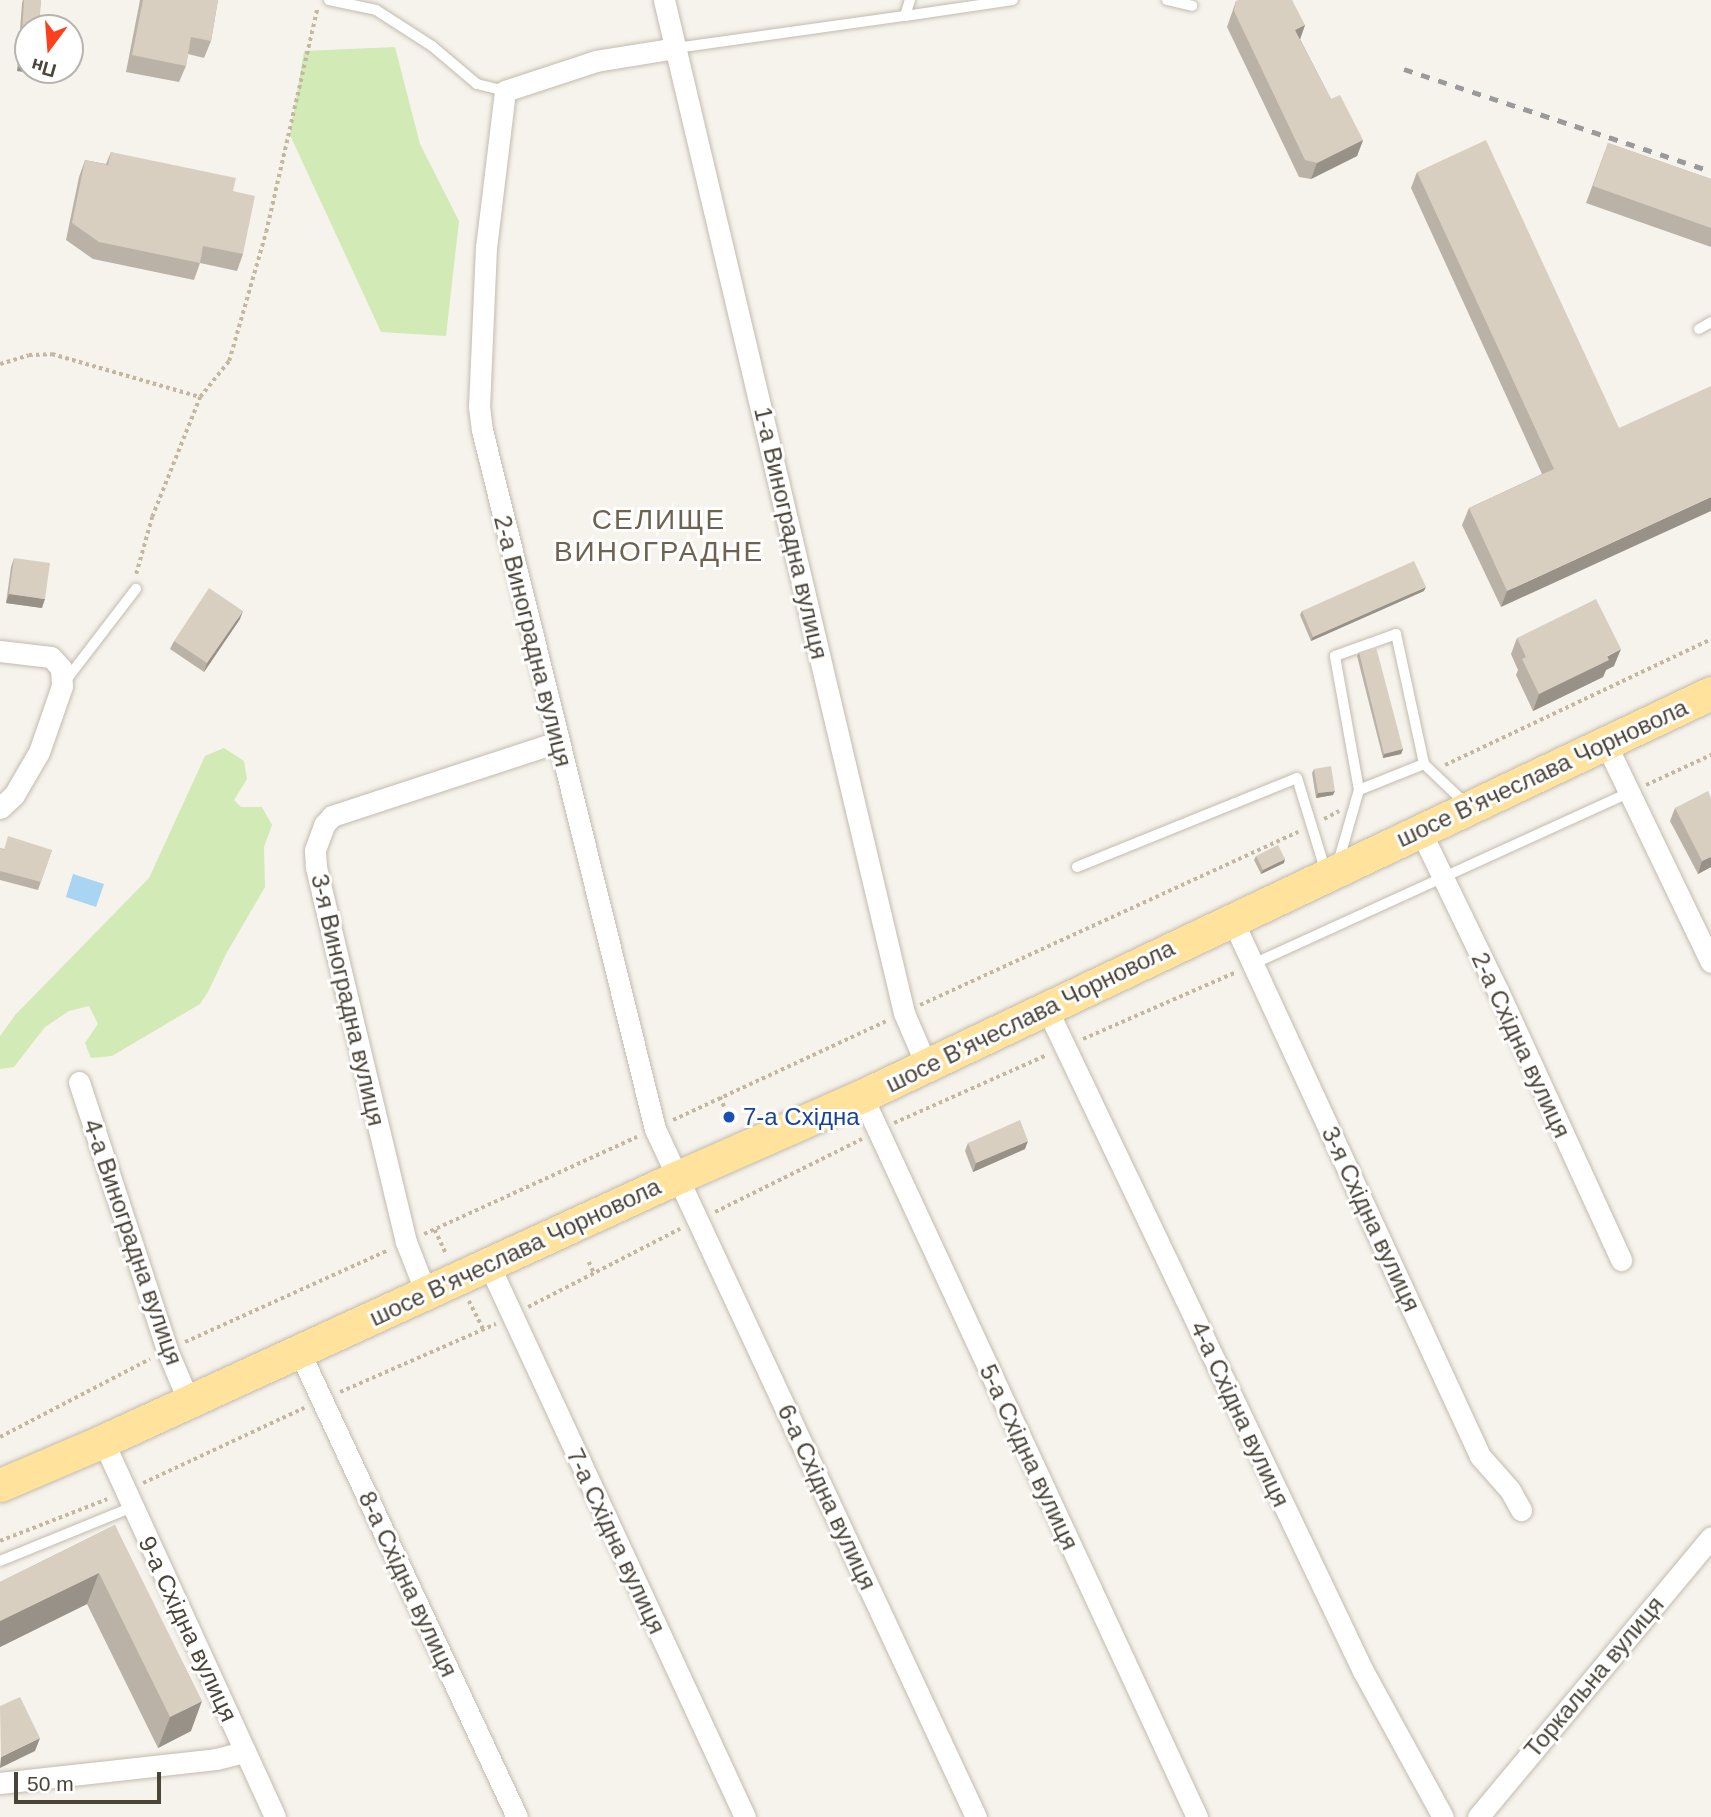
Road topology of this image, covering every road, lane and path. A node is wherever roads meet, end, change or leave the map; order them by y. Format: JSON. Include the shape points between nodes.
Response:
{"nodes":[{"id":1,"x":319,"y":0,"type":"edge"},
{"id":2,"x":328,"y":0,"type":"edge"},
{"id":3,"x":664,"y":0,"type":"edge"},
{"id":4,"x":910,"y":0,"type":"edge"},
{"id":5,"x":1013,"y":0,"type":"edge"},
{"id":6,"x":1167,"y":0,"type":"edge"},
{"id":7,"x":1192,"y":6,"type":"dead end"},
{"id":8,"x":905,"y":16,"type":"junction"},
{"id":9,"x":676,"y":48,"type":"junction"},
{"id":10,"x":505,"y":91,"type":"junction"},
{"id":11,"x":1711,"y":323,"type":"edge"},
{"id":12,"x":1699,"y":329,"type":"dead end"},
{"id":13,"x":0,"y":364,"type":"edge"},
{"id":14,"x":200,"y":397,"type":"junction"},
{"id":15,"x":133,"y":592,"type":"joint"},
{"id":16,"x":1711,"y":639,"type":"edge"},
{"id":17,"x":0,"y":651,"type":"edge"},
{"id":18,"x":62,"y":687,"type":"junction"},
{"id":19,"x":1711,"y":693,"type":"edge"},
{"id":20,"x":557,"y":742,"type":"junction"},
{"id":21,"x":1605,"y":742,"type":"junction"},
{"id":22,"x":1711,"y":755,"type":"edge"},
{"id":23,"x":1427,"y":767,"type":"junction"},
{"id":24,"x":1629,"y":793,"type":"junction"},
{"id":25,"x":1357,"y":796,"type":"junction"},
{"id":26,"x":1469,"y":807,"type":"junction"},
{"id":27,"x":0,"y":808,"type":"edge"},
{"id":28,"x":1311,"y":825,"type":"junction"},
{"id":29,"x":1420,"y":830,"type":"junction"},
{"id":30,"x":1077,"y":867,"type":"dead end"},
{"id":31,"x":1331,"y":872,"type":"junction"},
{"id":32,"x":1441,"y":879,"type":"junction"},
{"id":33,"x":1232,"y":919,"type":"junction"},
{"id":34,"x":1711,"y":961,"type":"edge"},
{"id":35,"x":1254,"y":964,"type":"junction"},
{"id":36,"x":1046,"y":1007,"type":"junction"},
{"id":37,"x":904,"y":1013,"type":"junction"},
{"id":38,"x":1065,"y":1047,"type":"junction"},
{"id":39,"x":926,"y":1065,"type":"junction"},
{"id":40,"x":79,"y":1082,"type":"dead end"},
{"id":41,"x":862,"y":1096,"type":"junction"},
{"id":42,"x":720,"y":1097,"type":"junction"},
{"id":43,"x":729,"y":1117,"type":"dead end"},
{"id":44,"x":655,"y":1129,"type":"junction"},
{"id":45,"x":676,"y":1178,"type":"junction"},
{"id":46,"x":435,"y":1229,"type":"junction"},
{"id":47,"x":406,"y":1242,"type":"junction"},
{"id":48,"x":449,"y":1259,"type":"dead end"},
{"id":49,"x":1621,"y":1260,"type":"dead end"},
{"id":50,"x":589,"y":1262,"type":"dead end"},
{"id":51,"x":489,"y":1265,"type":"junction"},
{"id":52,"x":594,"y":1273,"type":"dead end"},
{"id":53,"x":426,"y":1293,"type":"junction"},
{"id":54,"x":467,"y":1296,"type":"dead end"},
{"id":55,"x":484,"y":1330,"type":"dead end"},
{"id":56,"x":167,"y":1350,"type":"junction"},
{"id":57,"x":299,"y":1351,"type":"junction"},
{"id":58,"x":322,"y":1400,"type":"junction"},
{"id":59,"x":189,"y":1402,"type":"junction"},
{"id":60,"x":0,"y":1437,"type":"edge"},
{"id":61,"x":103,"y":1441,"type":"junction"},
{"id":62,"x":0,"y":1485,"type":"edge"},
{"id":63,"x":128,"y":1499,"type":"junction"},
{"id":64,"x":1521,"y":1510,"type":"dead end"},
{"id":65,"x":1711,"y":1537,"type":"edge"},
{"id":66,"x":0,"y":1541,"type":"edge"},
{"id":67,"x":0,"y":1561,"type":"edge"},
{"id":68,"x":245,"y":1752,"type":"junction"},
{"id":69,"x":0,"y":1783,"type":"edge"},
{"id":70,"x":275,"y":1817,"type":"edge"},
{"id":71,"x":517,"y":1817,"type":"edge"},
{"id":72,"x":745,"y":1817,"type":"edge"},
{"id":73,"x":976,"y":1817,"type":"edge"},
{"id":74,"x":1197,"y":1817,"type":"edge"},
{"id":75,"x":1443,"y":1817,"type":"edge"},
{"id":76,"x":1478,"y":1817,"type":"edge"}],
"edges":[{"from":1,"to":14,"type":"path","via":[[266,232],[229,361]]},
{"from":2,"to":10,"type":"lane","via":[[376,10],[432,46],[477,84]]},
{"from":3,"to":9,"type":"street","name":"1-а Виноградна вулиця"},
{"from":4,"to":8,"type":"lane"},
{"from":5,"to":8,"type":"lane"},
{"from":6,"to":7,"type":"lane"},
{"from":8,"to":9,"type":"lane"},
{"from":9,"to":10,"type":"street","via":[[596,61]]},
{"from":9,"to":37,"type":"street","name":"1-а Виноградна вулиця"},
{"from":10,"to":20,"type":"street","name":"2-а Виноградна вулиця","via":[[486,247],[480,406]]},
{"from":11,"to":12,"type":"lane"},
{"from":13,"to":14,"type":"path","via":[[52,354]]},
{"from":14,"to":15,"type":"path","via":[[152,517]]},
{"from":15,"to":18,"type":"lane"},
{"from":16,"to":23,"type":"path","via":[[1451,763]]},
{"from":17,"to":18,"type":"street","via":[[51,657],[61,668]]},
{"from":18,"to":27,"type":"street","via":[[39,752],[14,795]]},
{"from":19,"to":21,"type":"main road","name":"шосе В'ячеслава Чорновола"},
{"from":20,"to":44,"type":"street","name":"2-а Виноградна вулиця"},
{"from":20,"to":47,"type":"street","name":"3-я Виноградна вулиця","via":[[332,816],[320,834],[316,866]]},
{"from":21,"to":24,"type":"street"},
{"from":21,"to":26,"type":"main road","name":"шосе В'ячеслава Чорновола"},
{"from":22,"to":24,"type":"path"},
{"from":23,"to":25,"type":"lane"},
{"from":23,"to":25,"type":"lane","via":[[1396,634],[1335,656]]},
{"from":23,"to":26,"type":"lane"},
{"from":24,"to":32,"type":"lane"},
{"from":24,"to":34,"type":"street"},
{"from":25,"to":28,"type":"path"},
{"from":25,"to":31,"type":"lane"},
{"from":26,"to":29,"type":"main road","name":"шосе В'ячеслава Чорновола"},
{"from":28,"to":30,"type":"lane","via":[[1297,778]]},
{"from":28,"to":31,"type":"lane"},
{"from":28,"to":37,"type":"path"},
{"from":29,"to":31,"type":"main road","name":"шосе В'ячеслава Чорновола"},
{"from":29,"to":32,"type":"street","name":"2-а Східна вулиця"},
{"from":31,"to":33,"type":"main road","name":"шосе В'ячеслава Чорновола"},
{"from":32,"to":35,"type":"lane"},
{"from":32,"to":49,"type":"street","name":"2-а Східна вулиця","via":[[1498,990]]},
{"from":33,"to":35,"type":"street","name":"3-я Східна вулиця"},
{"from":33,"to":36,"type":"main road","name":"шосе В'ячеслава Чорновола"},
{"from":35,"to":38,"type":"path"},
{"from":35,"to":64,"type":"street","name":"3-я Східна вулиця","via":[[1480,1456]]},
{"from":36,"to":38,"type":"street","name":"4-а Східна вулиця"},
{"from":36,"to":39,"type":"main road","name":"шосе В'ячеслава Чорновола"},
{"from":37,"to":39,"type":"street","name":"1-а Виноградна вулиця"},
{"from":37,"to":42,"type":"path"},
{"from":38,"to":75,"type":"street","name":"4-а Східна вулиця","via":[[1363,1671]]},
{"from":39,"to":41,"type":"main road","name":"шосе В'ячеслава Чорновола"},
{"from":40,"to":56,"type":"street","name":"4-а Виноградна вулиця"},
{"from":41,"to":45,"type":"main road","name":"шосе В'ячеслава Чорновола"},
{"from":41,"to":74,"type":"street","name":"5-а Східна вулиця"},
{"from":42,"to":43,"type":"path"},
{"from":42,"to":44,"type":"path"},
{"from":44,"to":45,"type":"street","name":"2-а Виноградна вулиця"},
{"from":44,"to":46,"type":"path"},
{"from":45,"to":51,"type":"main road","name":"шосе В'ячеслава Чорновола"},
{"from":45,"to":73,"type":"street","name":"6-а Східна вулиця"},
{"from":46,"to":47,"type":"path"},
{"from":46,"to":48,"type":"path"},
{"from":47,"to":53,"type":"street","name":"3-я Виноградна вулиця"},
{"from":47,"to":56,"type":"path"},
{"from":50,"to":52,"type":"path"},
{"from":51,"to":53,"type":"main road","name":"шосе В'ячеслава Чорновола"},
{"from":51,"to":72,"type":"street","name":"7-а Східна вулиця"},
{"from":53,"to":57,"type":"main road","name":"шосе В'ячеслава Чорновола"},
{"from":54,"to":55,"type":"path"},
{"from":56,"to":59,"type":"street","name":"4-а Виноградна вулиця"},
{"from":56,"to":60,"type":"path"},
{"from":57,"to":58,"type":"street","name":"8-а Східна вулиця"},
{"from":57,"to":59,"type":"main road","name":"шосе В'ячеслава Чорновола"},
{"from":58,"to":63,"type":"path"},
{"from":58,"to":71,"type":"street","name":"8-а Східна вулиця"},
{"from":59,"to":61,"type":"main road","name":"шосе В'ячеслава Чорновола"},
{"from":61,"to":62,"type":"main road","name":"шосе В'ячеслава Чорновола"},
{"from":61,"to":63,"type":"street","name":"9-а Східна вулиця"},
{"from":63,"to":66,"type":"path"},
{"from":63,"to":67,"type":"lane"},
{"from":63,"to":68,"type":"street","name":"9-а Східна вулиця"},
{"from":65,"to":76,"type":"street","name":"Торкальна вулиця"},
{"from":68,"to":69,"type":"street"},
{"from":68,"to":70,"type":"street","name":"9-а Східна вулиця"}]}
